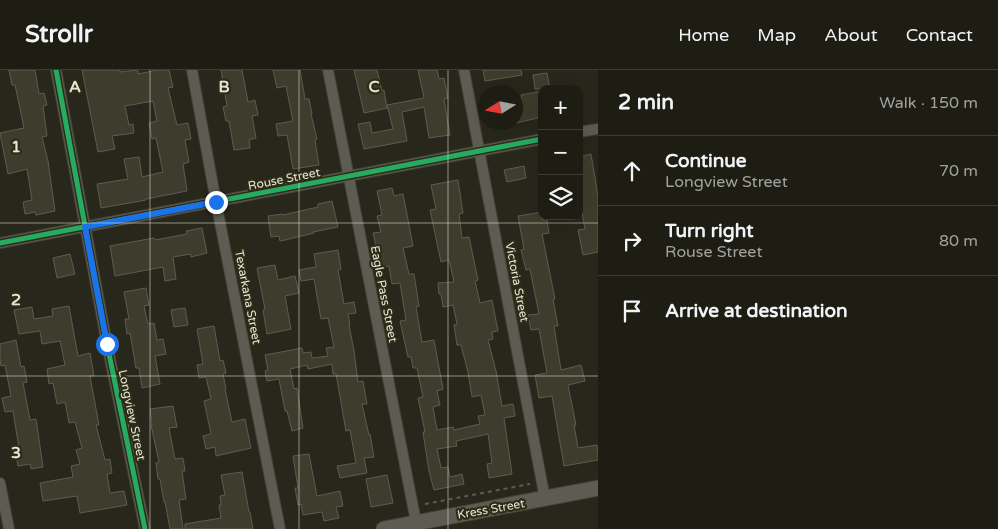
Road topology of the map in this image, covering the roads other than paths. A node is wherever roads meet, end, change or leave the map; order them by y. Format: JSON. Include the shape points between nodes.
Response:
{"nodes":[{"id":1,"x":56,"y":70,"type":"edge"},
{"id":2,"x":192,"y":70,"type":"edge"},
{"id":3,"x":328,"y":70,"type":"edge"},
{"id":4,"x":464,"y":70,"type":"edge"},
{"id":5,"x":598,"y":129,"type":"edge"},
{"id":6,"x":583,"y":131,"type":"edge"},
{"id":7,"x":538,"y":140,"type":"edge"},
{"id":8,"x":479,"y":151,"type":"junction"},
{"id":9,"x":348,"y":176,"type":"junction"},
{"id":10,"x":216,"y":202,"type":"junction"},
{"id":11,"x":85,"y":227,"type":"junction"},
{"id":12,"x":0,"y":244,"type":"edge"},
{"id":13,"x":0,"y":483,"type":"edge"},
{"id":14,"x":598,"y":488,"type":"edge"},
{"id":15,"x":545,"y":499,"type":"junction"},
{"id":16,"x":416,"y":522,"type":"junction"},
{"id":17,"x":8,"y":529,"type":"edge"},
{"id":18,"x":145,"y":529,"type":"edge"},
{"id":19,"x":280,"y":529,"type":"edge"},
{"id":20,"x":384,"y":529,"type":"edge"}],
"edges":[{"from":1,"to":11,"type":"street","name":"Longview Street"},
{"from":2,"to":10,"type":"street","name":"Texarkana Street"},
{"from":3,"to":9,"type":"street","name":"Eagle Pass Street"},
{"from":4,"to":8,"type":"street","name":"Victoria Street"},
{"from":5,"to":6,"type":"street"},
{"from":7,"to":8,"type":"street","name":"Rouse Street"},
{"from":8,"to":9,"type":"street","name":"Rouse Street"},
{"from":8,"to":15,"type":"street","name":"Victoria Street"},
{"from":9,"to":10,"type":"street","name":"Rouse Street"},
{"from":9,"to":16,"type":"street","name":"Eagle Pass Street"},
{"from":10,"to":11,"type":"street","name":"Rouse Street"},
{"from":10,"to":19,"type":"street","name":"Texarkana Street"},
{"from":11,"to":12,"type":"street","name":"Rouse Street"},
{"from":11,"to":18,"type":"street","name":"Longview Street"},
{"from":13,"to":17,"type":"street"},
{"from":14,"to":15,"type":"street","name":"Kress Street"},
{"from":15,"to":16,"type":"street","name":"Kress Street"},
{"from":16,"to":20,"type":"street","name":"Kress Street"}]}
